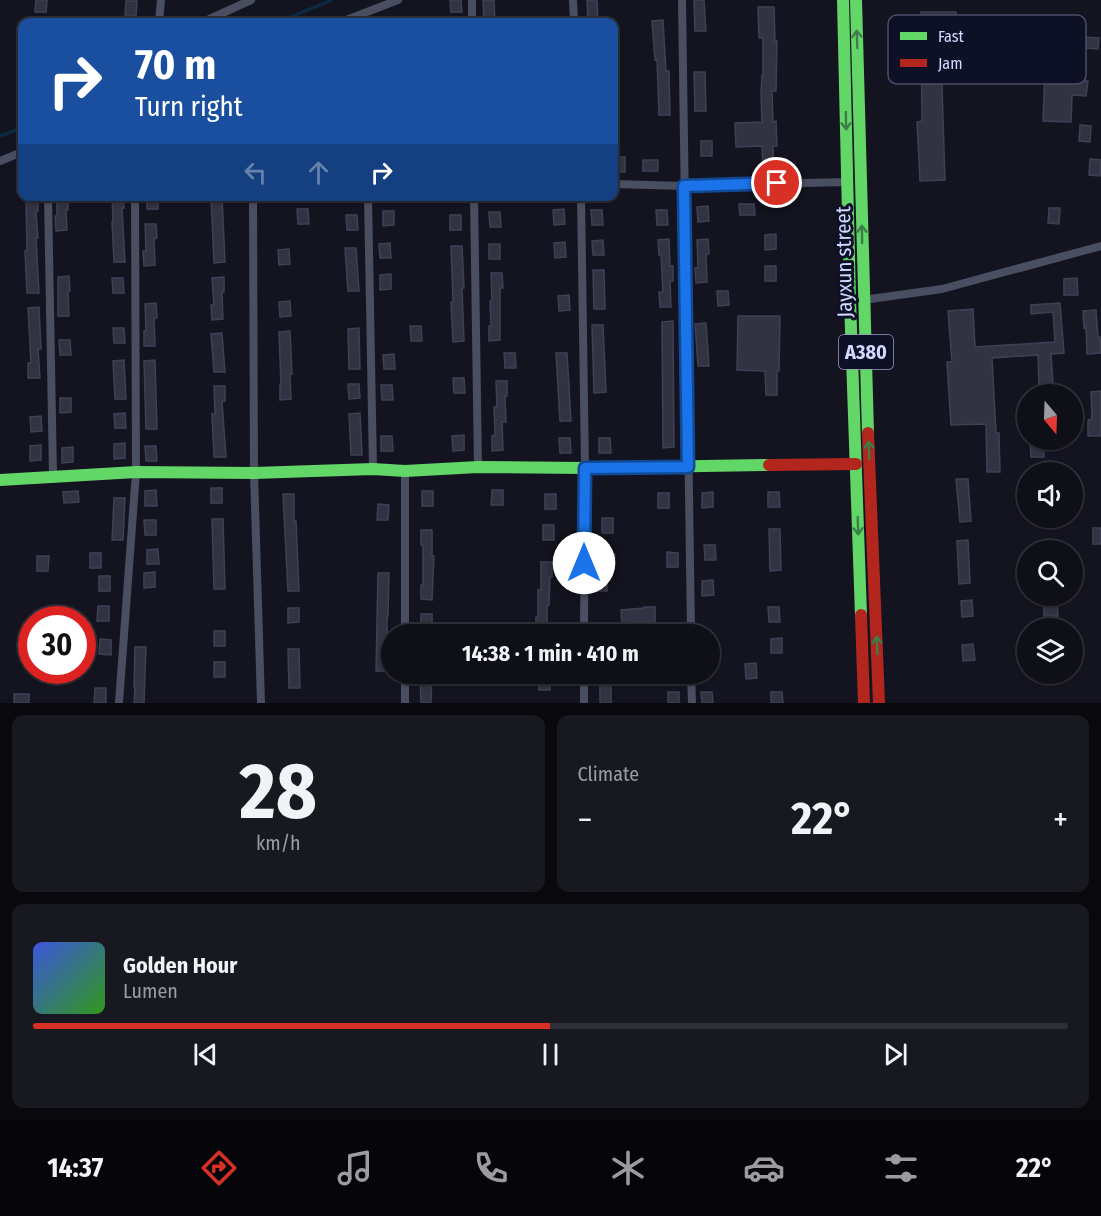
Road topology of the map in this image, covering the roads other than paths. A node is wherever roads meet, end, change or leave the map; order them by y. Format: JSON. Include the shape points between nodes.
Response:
{"nodes":[{"id":1,"x":161,"y":0,"type":"edge"},
{"id":2,"x":251,"y":0,"type":"edge"},
{"id":3,"x":398,"y":0,"type":"edge"},
{"id":4,"x":472,"y":0,"type":"edge"},
{"id":5,"x":573,"y":0,"type":"edge"},
{"id":6,"x":682,"y":0,"type":"edge"},
{"id":7,"x":843,"y":0,"type":"edge"},
{"id":8,"x":856,"y":0,"type":"edge"},
{"id":9,"x":368,"y":12,"type":"junction"},
{"id":10,"x":159,"y":18,"type":"edge"},
{"id":11,"x":212,"y":18,"type":"edge"},
{"id":12,"x":352,"y":18,"type":"edge"},
{"id":13,"x":368,"y":18,"type":"edge"},
{"id":14,"x":472,"y":18,"type":"edge"},
{"id":15,"x":574,"y":18,"type":"edge"},
{"id":16,"x":18,"y":154,"type":"edge"},
{"id":17,"x":0,"y":161,"type":"edge"},
{"id":18,"x":847,"y":182,"type":"junction"},
{"id":19,"x":618,"y":184,"type":"edge"},
{"id":20,"x":684,"y":186,"type":"junction"},
{"id":21,"x":48,"y":201,"type":"edge"},
{"id":22,"x":135,"y":201,"type":"edge"},
{"id":23,"x":254,"y":201,"type":"edge"},
{"id":24,"x":368,"y":201,"type":"edge"},
{"id":25,"x":474,"y":201,"type":"edge"},
{"id":26,"x":581,"y":201,"type":"edge"},
{"id":27,"x":1101,"y":246,"type":"edge"},
{"id":28,"x":863,"y":300,"type":"junction"},
{"id":29,"x":856,"y":464,"type":"junction"},
{"id":30,"x":478,"y":467,"type":"junction"},
{"id":31,"x":688,"y":467,"type":"junction"},
{"id":32,"x":585,"y":468,"type":"junction"},
{"id":33,"x":373,"y":470,"type":"junction"},
{"id":34,"x":405,"y":471,"type":"junction"},
{"id":35,"x":136,"y":472,"type":"junction"},
{"id":36,"x":254,"y":473,"type":"junction"},
{"id":37,"x":53,"y":476,"type":"junction"},
{"id":38,"x":0,"y":480,"type":"edge"},
{"id":39,"x":405,"y":624,"type":"edge"},
{"id":40,"x":584,"y":624,"type":"edge"},
{"id":41,"x":691,"y":624,"type":"edge"},
{"id":42,"x":405,"y":684,"type":"edge"},
{"id":43,"x":584,"y":684,"type":"edge"},
{"id":44,"x":691,"y":684,"type":"edge"},
{"id":45,"x":119,"y":703,"type":"edge"},
{"id":46,"x":261,"y":703,"type":"edge"},
{"id":47,"x":405,"y":703,"type":"edge"},
{"id":48,"x":584,"y":703,"type":"edge"},
{"id":49,"x":692,"y":703,"type":"edge"},
{"id":50,"x":864,"y":703,"type":"edge"},
{"id":51,"x":879,"y":703,"type":"edge"}],
"edges":[{"from":1,"to":10,"type":"street"},
{"from":2,"to":11,"type":"street"},
{"from":3,"to":9,"type":"street"},
{"from":4,"to":14,"type":"street"},
{"from":5,"to":15,"type":"street"},
{"from":6,"to":20,"type":"street"},
{"from":7,"to":18,"type":"main road","name":"Jayxun street","number":"A380","one_way":true},
{"from":28,"to":8,"type":"main road","name":"Jayxun street","number":"A380","one_way":true},
{"from":9,"to":12,"type":"street"},
{"from":9,"to":13,"type":"street"},
{"from":16,"to":17,"type":"street"},
{"from":18,"to":20,"type":"street"},
{"from":18,"to":29,"type":"main road","name":"Jayxun street","number":"A380"},
{"from":19,"to":20,"type":"street"},
{"from":20,"to":31,"type":"street"},
{"from":21,"to":37,"type":"street"},
{"from":22,"to":35,"type":"street"},
{"from":23,"to":36,"type":"street"},
{"from":24,"to":33,"type":"street"},
{"from":25,"to":30,"type":"street"},
{"from":26,"to":32,"type":"street"},
{"from":27,"to":28,"type":"street","via":[[942,289]]},
{"from":51,"to":28,"type":"main road","name":"Jayxun street","number":"A380","one_way":true},
{"from":29,"to":31,"type":"main road"},
{"from":29,"to":50,"type":"main road","name":"Jayxun street","number":"A380","one_way":true},
{"from":30,"to":32,"type":"main road"},
{"from":30,"to":34,"type":"main road"},
{"from":31,"to":32,"type":"main road"},
{"from":31,"to":41,"type":"street"},
{"from":32,"to":40,"type":"street"},
{"from":33,"to":34,"type":"main road"},
{"from":33,"to":36,"type":"main road"},
{"from":34,"to":39,"type":"street"},
{"from":35,"to":36,"type":"main road"},
{"from":35,"to":37,"type":"main road"},
{"from":35,"to":45,"type":"street"},
{"from":36,"to":46,"type":"street"},
{"from":37,"to":38,"type":"main road"},
{"from":42,"to":47,"type":"street"},
{"from":43,"to":48,"type":"street"},
{"from":44,"to":49,"type":"street"}]}
